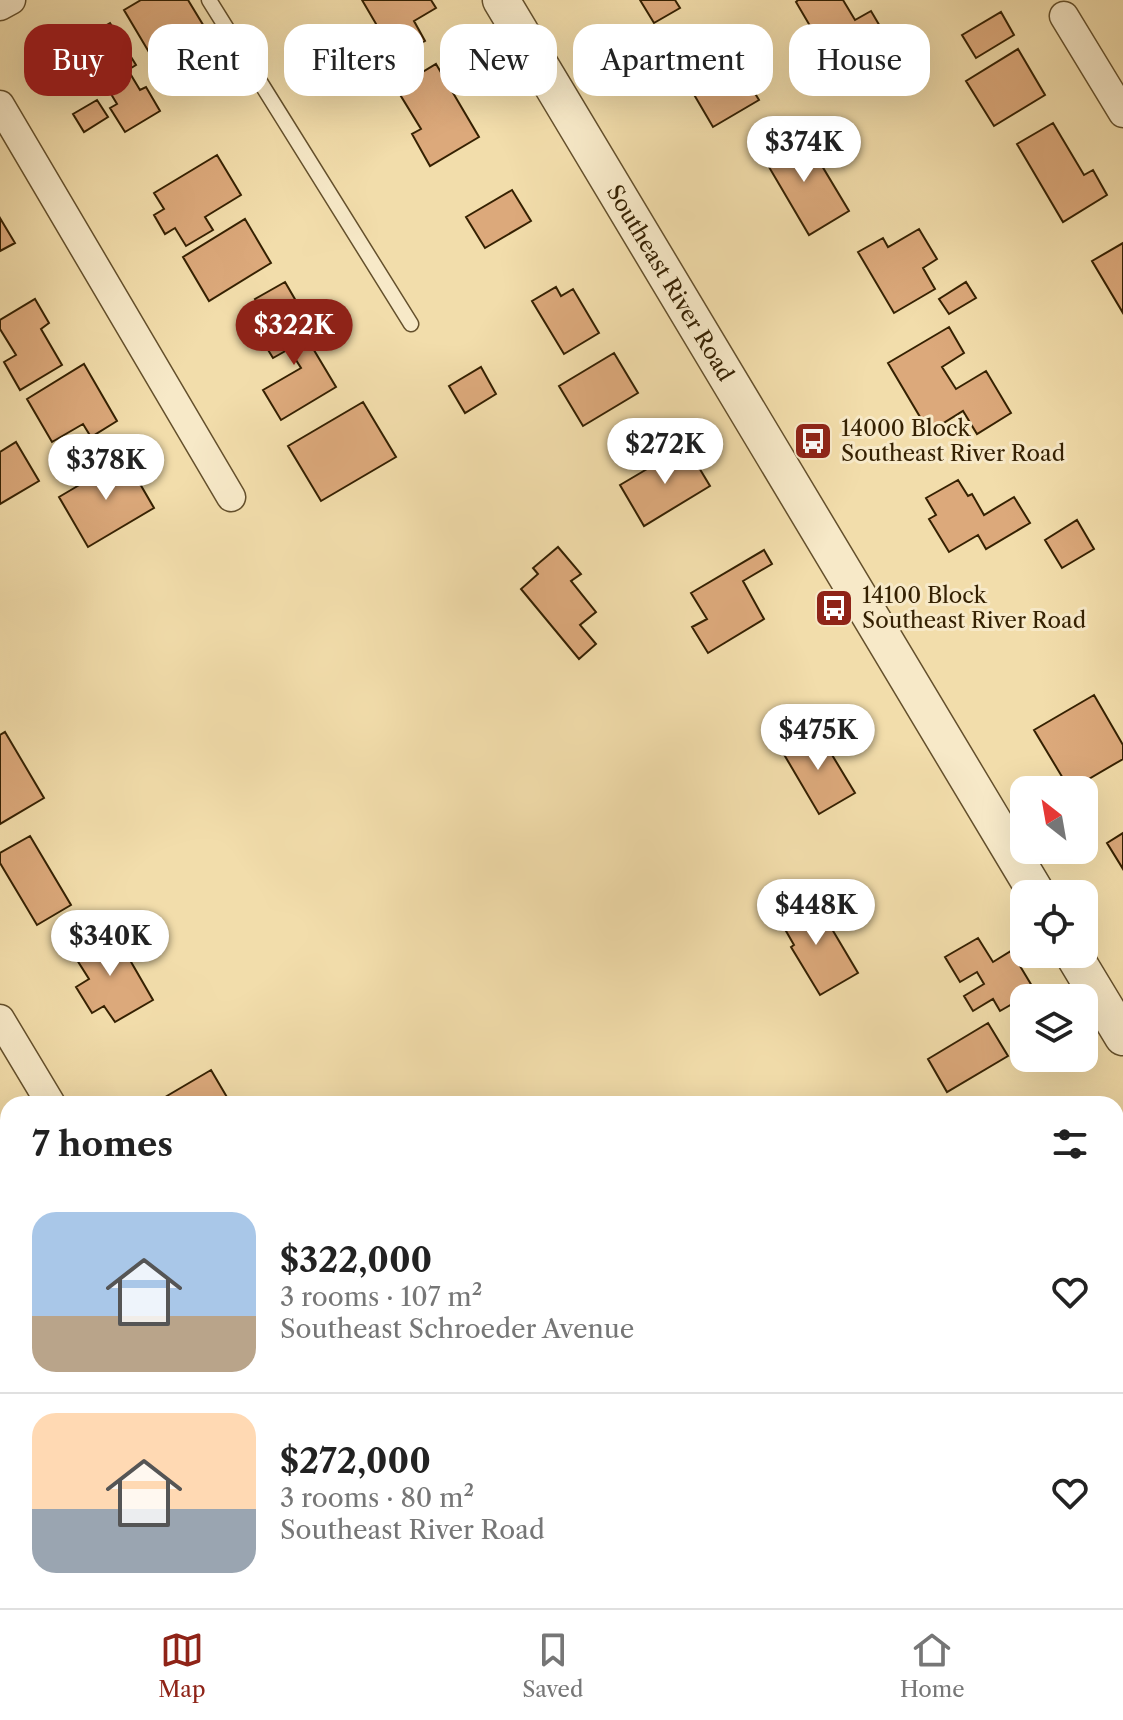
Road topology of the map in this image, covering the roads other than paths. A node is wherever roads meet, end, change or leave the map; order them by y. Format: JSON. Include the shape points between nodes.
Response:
{"nodes":[{"id":1,"x":11,"y":0,"type":"edge"},
{"id":2,"x":209,"y":0,"type":"edge"},
{"id":3,"x":501,"y":0,"type":"edge"},
{"id":4,"x":0,"y":6,"type":"edge"},
{"id":5,"x":1064,"y":16,"type":"dead end"},
{"id":6,"x":0,"y":105,"type":"edge"},
{"id":7,"x":1123,"y":113,"type":"edge"},
{"id":8,"x":411,"y":324,"type":"dead end"},
{"id":9,"x":231,"y":497,"type":"dead end"},
{"id":10,"x":1029,"y":880,"type":"edge"},
{"id":11,"x":1081,"y":968,"type":"edge"},
{"id":12,"x":0,"y":1019,"type":"edge"},
{"id":13,"x":1123,"y":1037,"type":"edge"},
{"id":14,"x":46,"y":1096,"type":"edge"}],
"edges":[{"from":1,"to":4,"type":"street"},
{"from":2,"to":8,"type":"lane"},
{"from":3,"to":10,"type":"street","name":"Southeast River Road"},
{"from":5,"to":7,"type":"street"},
{"from":6,"to":9,"type":"street"},
{"from":11,"to":13,"type":"street"},
{"from":12,"to":14,"type":"street"}]}
